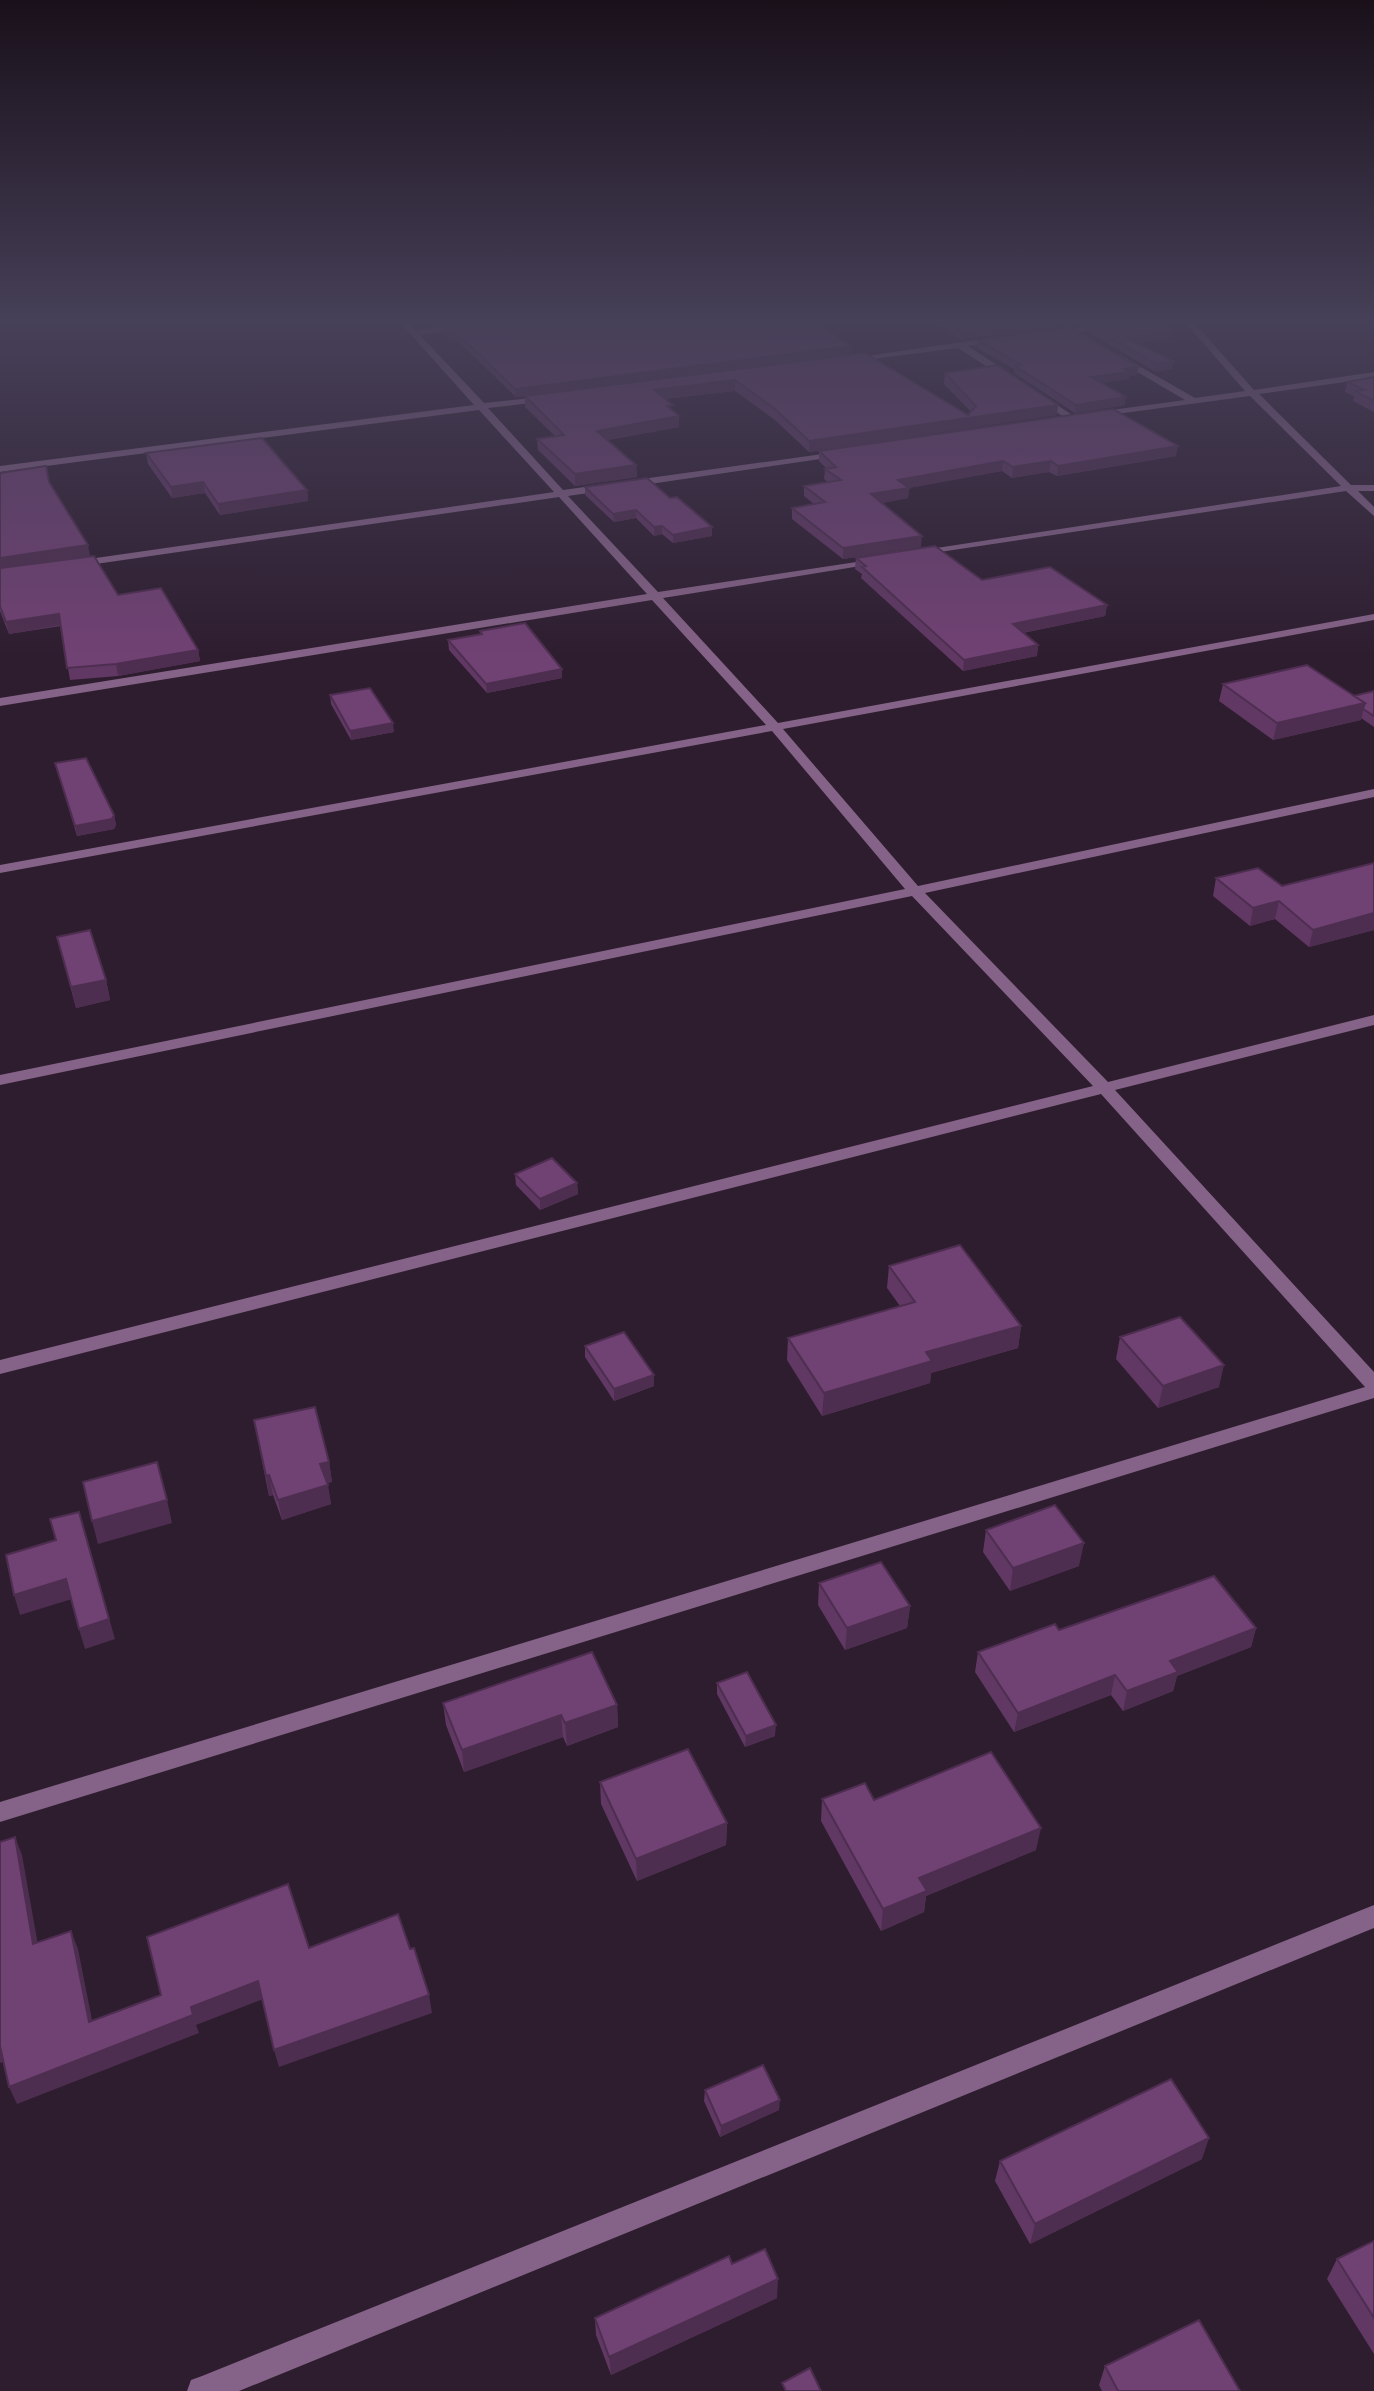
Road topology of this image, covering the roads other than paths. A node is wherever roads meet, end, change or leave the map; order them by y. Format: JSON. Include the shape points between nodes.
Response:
{"nodes":[{"id":1,"x":290,"y":432,"type":"edge"},
{"id":2,"x":503,"y":432,"type":"edge"},
{"id":3,"x":1291,"y":432,"type":"edge"},
{"id":4,"x":852,"y":451,"type":"edge"},
{"id":5,"x":0,"y":469,"type":"edge"},
{"id":6,"x":1349,"y":488,"type":"junction"},
{"id":7,"x":1374,"y":488,"type":"edge"},
{"id":8,"x":561,"y":493,"type":"junction"},
{"id":9,"x":1374,"y":513,"type":"edge"},
{"id":10,"x":68,"y":565,"type":"edge"},
{"id":11,"x":653,"y":594,"type":"junction"},
{"id":12,"x":1374,"y":617,"type":"edge"},
{"id":13,"x":0,"y":702,"type":"edge"},
{"id":14,"x":772,"y":725,"type":"junction"},
{"id":15,"x":1374,"y":793,"type":"edge"},
{"id":16,"x":0,"y":869,"type":"edge"},
{"id":17,"x":915,"y":891,"type":"junction"},
{"id":18,"x":1374,"y":1020,"type":"edge"},
{"id":19,"x":0,"y":1080,"type":"edge"},
{"id":20,"x":1104,"y":1088,"type":"junction"},
{"id":21,"x":0,"y":1367,"type":"edge"},
{"id":22,"x":1374,"y":1384,"type":"edge"},
{"id":23,"x":1374,"y":1391,"type":"edge"},
{"id":24,"x":0,"y":1812,"type":"edge"},
{"id":25,"x":1374,"y":1916,"type":"edge"},
{"id":26,"x":202,"y":2391,"type":"edge"}],
"edges":[{"from":1,"to":5,"type":"street"},
{"from":2,"to":8,"type":"street"},
{"from":3,"to":6,"type":"street"},
{"from":4,"to":8,"type":"street"},
{"from":6,"to":7,"type":"street"},
{"from":6,"to":9,"type":"street"},
{"from":6,"to":11,"type":"street"},
{"from":8,"to":10,"type":"street"},
{"from":8,"to":11,"type":"street"},
{"from":11,"to":13,"type":"street"},
{"from":11,"to":14,"type":"street"},
{"from":12,"to":14,"type":"street"},
{"from":14,"to":16,"type":"street"},
{"from":14,"to":17,"type":"street"},
{"from":15,"to":17,"type":"street"},
{"from":17,"to":19,"type":"street"},
{"from":17,"to":20,"type":"street"},
{"from":18,"to":20,"type":"street"},
{"from":20,"to":21,"type":"street"},
{"from":20,"to":22,"type":"street"},
{"from":23,"to":24,"type":"street"},
{"from":25,"to":26,"type":"street"}]}
